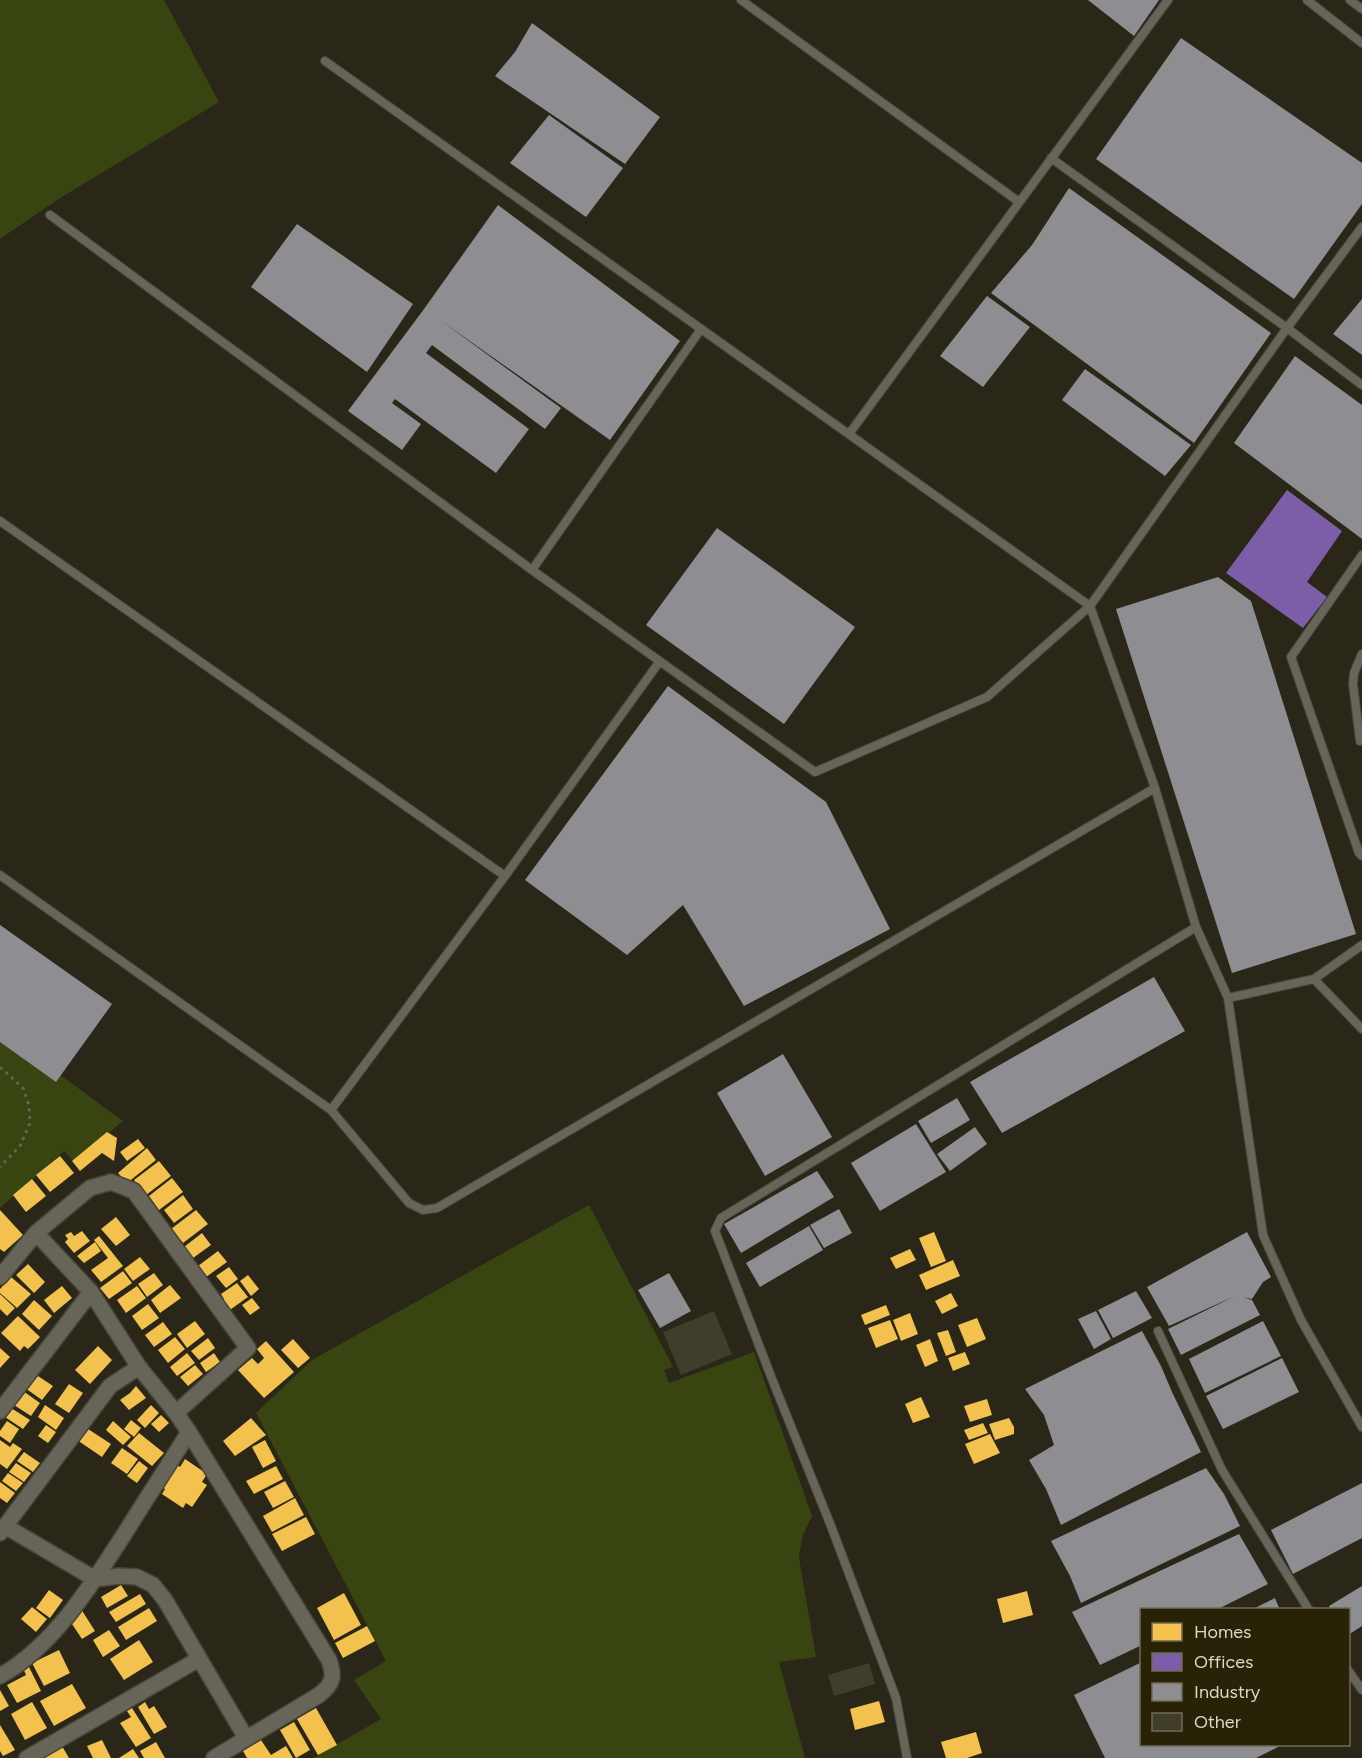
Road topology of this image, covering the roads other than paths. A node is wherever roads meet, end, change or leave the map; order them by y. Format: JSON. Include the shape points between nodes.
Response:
{"nodes":[{"id":1,"x":741,"y":0,"type":"edge"},
{"id":2,"x":1168,"y":0,"type":"edge"},
{"id":3,"x":1307,"y":0,"type":"edge"},
{"id":4,"x":1350,"y":0,"type":"edge"},
{"id":5,"x":1362,"y":9,"type":"edge"},
{"id":6,"x":1362,"y":43,"type":"edge"},
{"id":7,"x":325,"y":61,"type":"dead end"},
{"id":8,"x":1051,"y":158,"type":"junction"},
{"id":9,"x":1019,"y":202,"type":"junction"},
{"id":10,"x":50,"y":215,"type":"dead end"},
{"id":11,"x":1362,"y":227,"type":"edge"},
{"id":12,"x":701,"y":328,"type":"junction"},
{"id":13,"x":1287,"y":328,"type":"junction"},
{"id":14,"x":1362,"y":385,"type":"edge"},
{"id":15,"x":849,"y":434,"type":"junction"},
{"id":16,"x":0,"y":521,"type":"edge"},
{"id":17,"x":1362,"y":555,"type":"edge"},
{"id":18,"x":532,"y":570,"type":"junction"},
{"id":19,"x":1090,"y":606,"type":"junction"},
{"id":20,"x":1362,"y":654,"type":"edge"},
{"id":21,"x":660,"y":661,"type":"junction"},
{"id":22,"x":1360,"y":741,"type":"dead end"},
{"id":23,"x":1155,"y":788,"type":"junction"},
{"id":24,"x":1362,"y":856,"type":"edge"},
{"id":25,"x":0,"y":875,"type":"edge"},
{"id":26,"x":505,"y":876,"type":"junction"},
{"id":27,"x":1197,"y":927,"type":"junction"},
{"id":28,"x":1362,"y":945,"type":"edge"},
{"id":29,"x":1314,"y":979,"type":"junction"},
{"id":30,"x":1228,"y":998,"type":"junction"},
{"id":31,"x":1362,"y":1029,"type":"edge"},
{"id":32,"x":331,"y":1110,"type":"junction"},
{"id":33,"x":36,"y":1233,"type":"junction"},
{"id":34,"x":0,"y":1276,"type":"edge"},
{"id":35,"x":91,"y":1292,"type":"junction"},
{"id":36,"x":1158,"y":1331,"type":"dead end"},
{"id":37,"x":140,"y":1367,"type":"junction"},
{"id":38,"x":0,"y":1411,"type":"edge"},
{"id":39,"x":176,"y":1413,"type":"junction"},
{"id":40,"x":1362,"y":1427,"type":"edge"},
{"id":41,"x":189,"y":1432,"type":"junction"},
{"id":42,"x":3,"y":1529,"type":"edge"},
{"id":43,"x":95,"y":1579,"type":"junction"},
{"id":44,"x":1308,"y":1608,"type":"edge"},
{"id":45,"x":199,"y":1659,"type":"junction"},
{"id":46,"x":1350,"y":1673,"type":"edge"},
{"id":47,"x":0,"y":1676,"type":"edge"},
{"id":48,"x":1362,"y":1690,"type":"edge"},
{"id":49,"x":246,"y":1738,"type":"junction"},
{"id":50,"x":27,"y":1758,"type":"edge"},
{"id":51,"x":214,"y":1758,"type":"edge"},
{"id":52,"x":907,"y":1758,"type":"edge"}],
"edges":[{"from":1,"to":9,"type":"lane"},
{"from":2,"to":8,"type":"lane"},
{"from":3,"to":6,"type":"lane"},
{"from":4,"to":5,"type":"lane"},
{"from":7,"to":12,"type":"lane"},
{"from":8,"to":9,"type":"lane"},
{"from":8,"to":13,"type":"lane"},
{"from":9,"to":15,"type":"lane"},
{"from":10,"to":18,"type":"lane"},
{"from":11,"to":13,"type":"lane"},
{"from":12,"to":15,"type":"lane"},
{"from":12,"to":18,"type":"lane"},
{"from":13,"to":14,"type":"lane"},
{"from":13,"to":19,"type":"lane"},
{"from":15,"to":19,"type":"lane"},
{"from":16,"to":26,"type":"lane"},
{"from":17,"to":24,"type":"lane","via":[[1291,657]]},
{"from":18,"to":21,"type":"lane"},
{"from":19,"to":21,"type":"lane","via":[[987,697],[815,772]]},
{"from":19,"to":23,"type":"lane"},
{"from":20,"to":22,"type":"lane","via":[[1353,684]]},
{"from":21,"to":26,"type":"lane"},
{"from":23,"to":27,"type":"lane"},
{"from":23,"to":32,"type":"lane","via":[[437,1208],[423,1210],[409,1203]]},
{"from":25,"to":32,"type":"lane"},
{"from":26,"to":32,"type":"lane"},
{"from":27,"to":30,"type":"lane"},
{"from":27,"to":52,"type":"lane","via":[[720,1218],[715,1231],[896,1698]]},
{"from":28,"to":29,"type":"lane"},
{"from":29,"to":30,"type":"lane"},
{"from":29,"to":31,"type":"lane"},
{"from":30,"to":40,"type":"lane","via":[[1263,1235],[1301,1320]]},
{"from":33,"to":34,"type":"street"},
{"from":33,"to":35,"type":"street"},
{"from":33,"to":39,"type":"street","via":[[90,1188],[111,1182],[134,1191],[248,1348]]},
{"from":35,"to":37,"type":"street"},
{"from":35,"to":38,"type":"street"},
{"from":36,"to":44,"type":"lane","via":[[1222,1470]]},
{"from":37,"to":39,"type":"street"},
{"from":37,"to":42,"type":"street","via":[[110,1386]]},
{"from":39,"to":41,"type":"street"},
{"from":41,"to":43,"type":"street"},
{"from":41,"to":49,"type":"street","via":[[333,1669],[327,1689]]},
{"from":42,"to":43,"type":"street"},
{"from":43,"to":45,"type":"street","via":[[119,1575],[137,1577],[153,1585]]},
{"from":43,"to":47,"type":"street","via":[[58,1627],[18,1666]]},
{"from":45,"to":49,"type":"street"},
{"from":45,"to":50,"type":"street"},
{"from":46,"to":48,"type":"lane"},
{"from":49,"to":51,"type":"street"}]}
